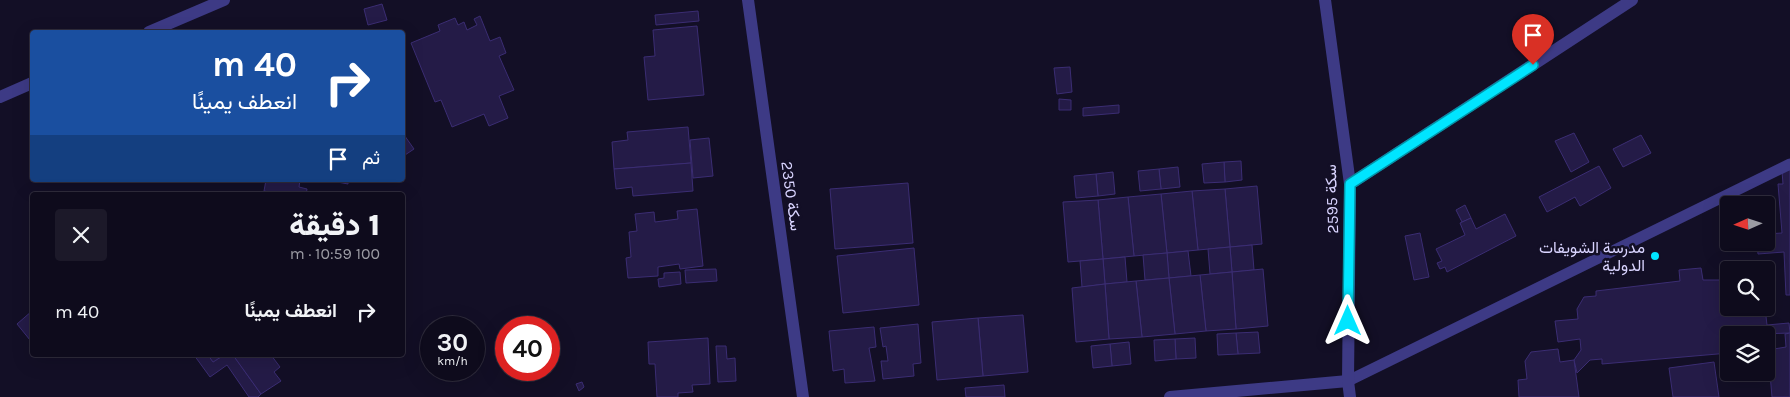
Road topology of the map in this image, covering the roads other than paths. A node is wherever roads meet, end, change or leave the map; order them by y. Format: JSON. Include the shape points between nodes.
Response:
{"nodes":[{"id":1,"x":224,"y":0,"type":"edge"},
{"id":2,"x":748,"y":0,"type":"edge"},
{"id":3,"x":1325,"y":0,"type":"edge"},
{"id":4,"x":1632,"y":0,"type":"edge"},
{"id":5,"x":154,"y":30,"type":"edge"},
{"id":6,"x":30,"y":84,"type":"edge"},
{"id":7,"x":0,"y":97,"type":"edge"},
{"id":8,"x":1790,"y":164,"type":"edge"},
{"id":9,"x":1350,"y":184,"type":"junction"},
{"id":10,"x":1348,"y":381,"type":"junction"},
{"id":11,"x":803,"y":397,"type":"edge"},
{"id":12,"x":1170,"y":397,"type":"edge"},
{"id":13,"x":1350,"y":397,"type":"edge"}],
"edges":[{"from":1,"to":5,"type":"street"},
{"from":2,"to":11,"type":"street","name":"سكة 2350"},
{"from":3,"to":9,"type":"street","name":"سكة 2595"},
{"from":4,"to":9,"type":"street"},
{"from":6,"to":7,"type":"street"},
{"from":8,"to":10,"type":"lane"},
{"from":9,"to":10,"type":"street","name":"سكة 2595"},
{"from":10,"to":12,"type":"street"},
{"from":10,"to":13,"type":"street","name":"سكة 2595"}]}
